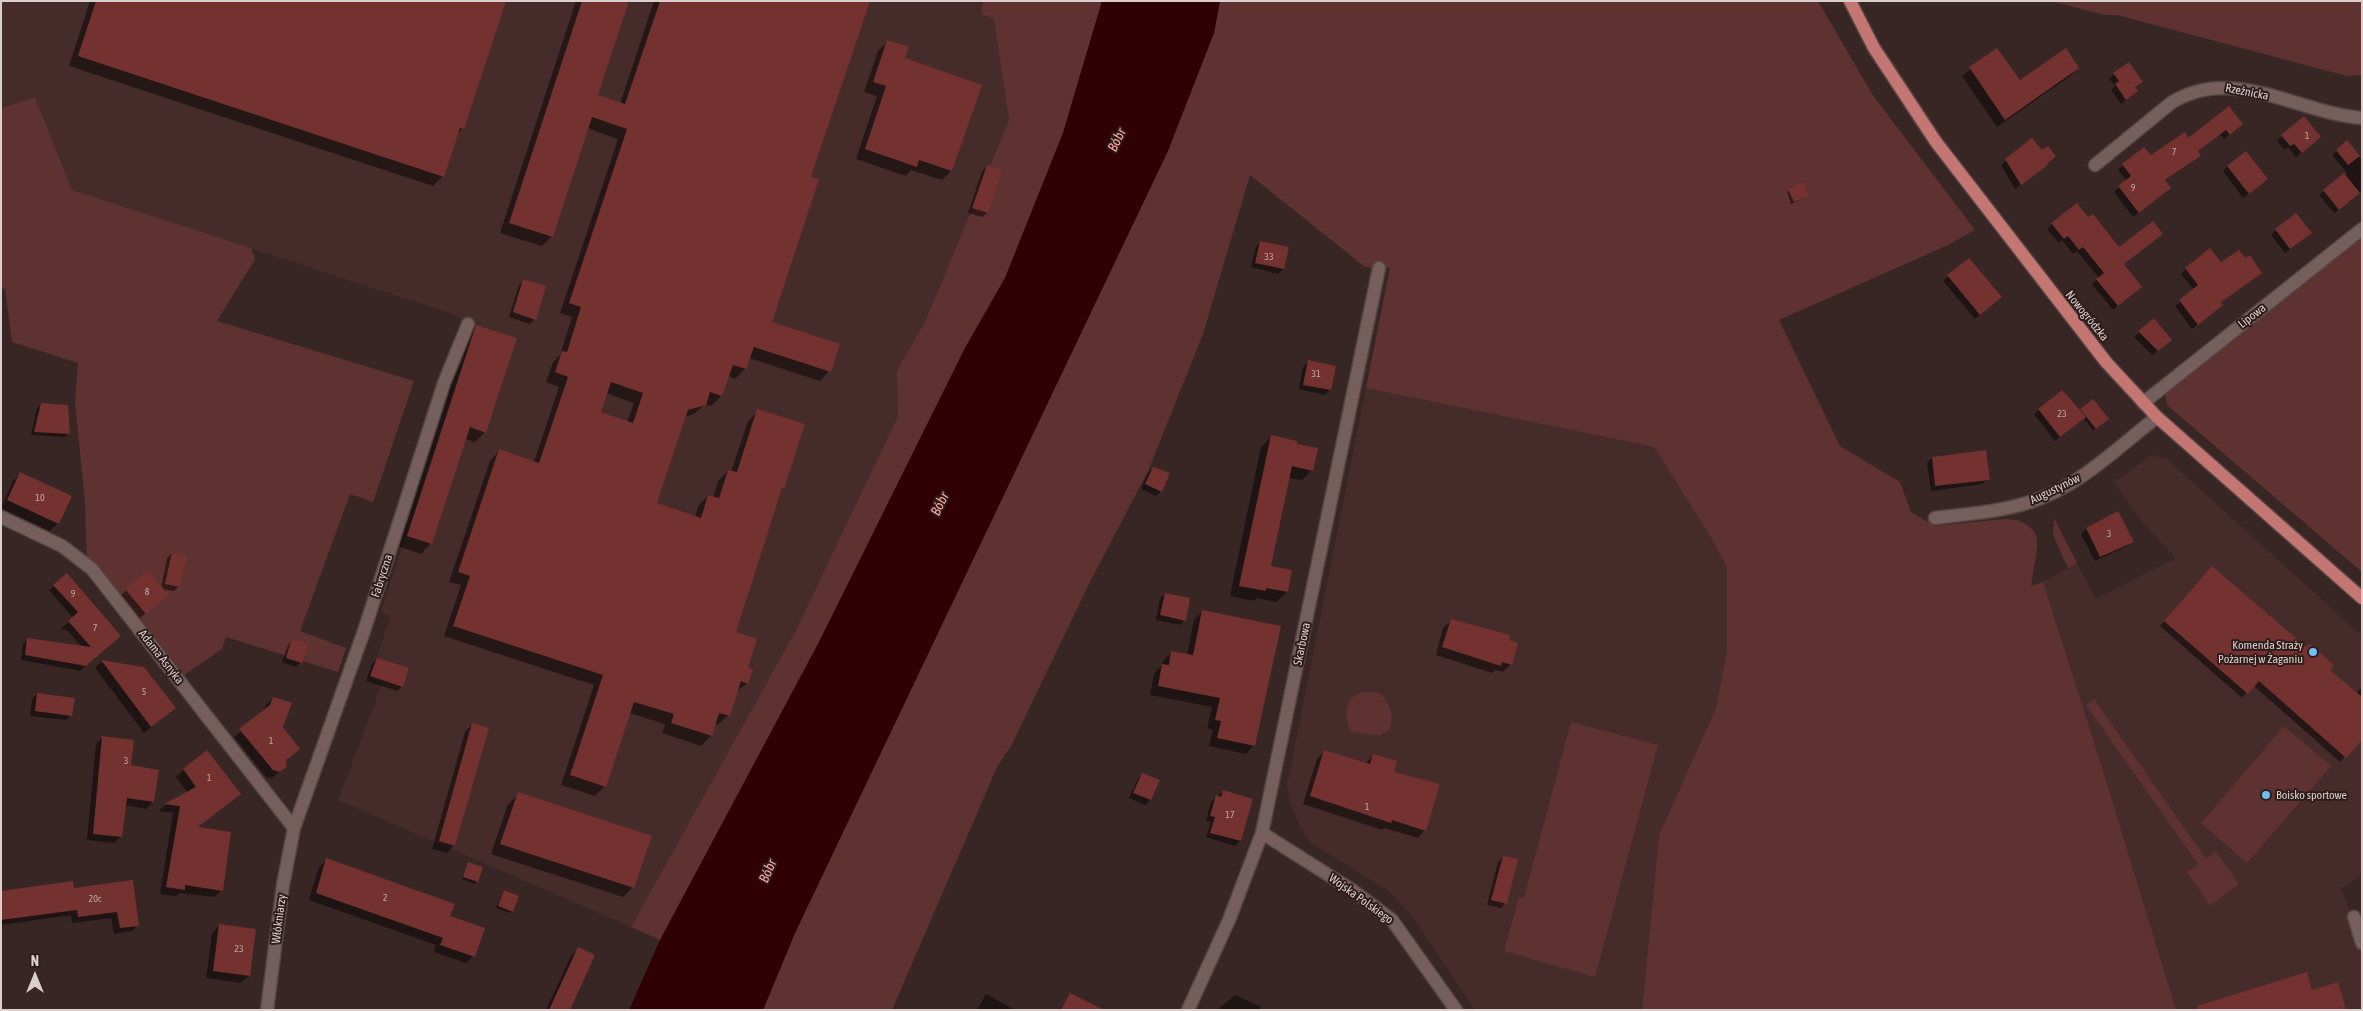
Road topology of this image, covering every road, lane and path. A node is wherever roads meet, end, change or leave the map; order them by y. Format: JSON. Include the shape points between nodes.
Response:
{"nodes":[{"id":1,"x":1850,"y":1,"type":"edge"},
{"id":2,"x":2362,"y":118,"type":"edge"},
{"id":3,"x":2095,"y":165,"type":"dead end"},
{"id":4,"x":2362,"y":229,"type":"edge"},
{"id":5,"x":1379,"y":268,"type":"dead end"},
{"id":6,"x":468,"y":324,"type":"dead end"},
{"id":7,"x":2143,"y":403,"type":"junction"},
{"id":8,"x":2157,"y":417,"type":"junction"},
{"id":9,"x":1,"y":517,"type":"edge"},
{"id":10,"x":1935,"y":518,"type":"dead end"},
{"id":11,"x":2362,"y":598,"type":"edge"},
{"id":12,"x":294,"y":828,"type":"junction"},
{"id":13,"x":1262,"y":833,"type":"junction"},
{"id":14,"x":2354,"y":917,"type":"dead end"},
{"id":15,"x":2362,"y":943,"type":"edge"},
{"id":16,"x":267,"y":1010,"type":"edge"},
{"id":17,"x":1188,"y":1010,"type":"edge"},
{"id":18,"x":1456,"y":1010,"type":"edge"}],
"edges":[{"from":1,"to":7,"type":"main road","name":"Nowogródzka","via":[[1874,48],[1936,142],[2061,306]]},
{"from":2,"to":3,"type":"street","name":"Rzeźnicka","via":[[2334,114],[2235,88],[2207,88],[2170,103]]},
{"from":4,"to":7,"type":"street","name":"Lipowa"},
{"from":5,"to":13,"type":"street","name":"Skarbowa"},
{"from":6,"to":12,"type":"street","name":"Fabryczna","via":[[444,383],[361,641]]},
{"from":7,"to":8,"type":"main road","name":"Nowogródzka"},
{"from":8,"to":10,"type":"street","name":"Augustynów","via":[[2101,463],[2055,492],[2007,508]]},
{"from":8,"to":11,"type":"main road","name":"Nowogródzka"},
{"from":9,"to":12,"type":"street","name":"Adama Asnyka","via":[[62,546],[92,569]]},
{"from":12,"to":16,"type":"street","name":"Włókniarzy","via":[[283,885]]},
{"from":13,"to":17,"type":"street","name":"Skarbowa","via":[[1229,920]]},
{"from":13,"to":18,"type":"street","name":"Wojska Polskiego","via":[[1352,890],[1392,920]]},
{"from":14,"to":15,"type":"street"}]}
